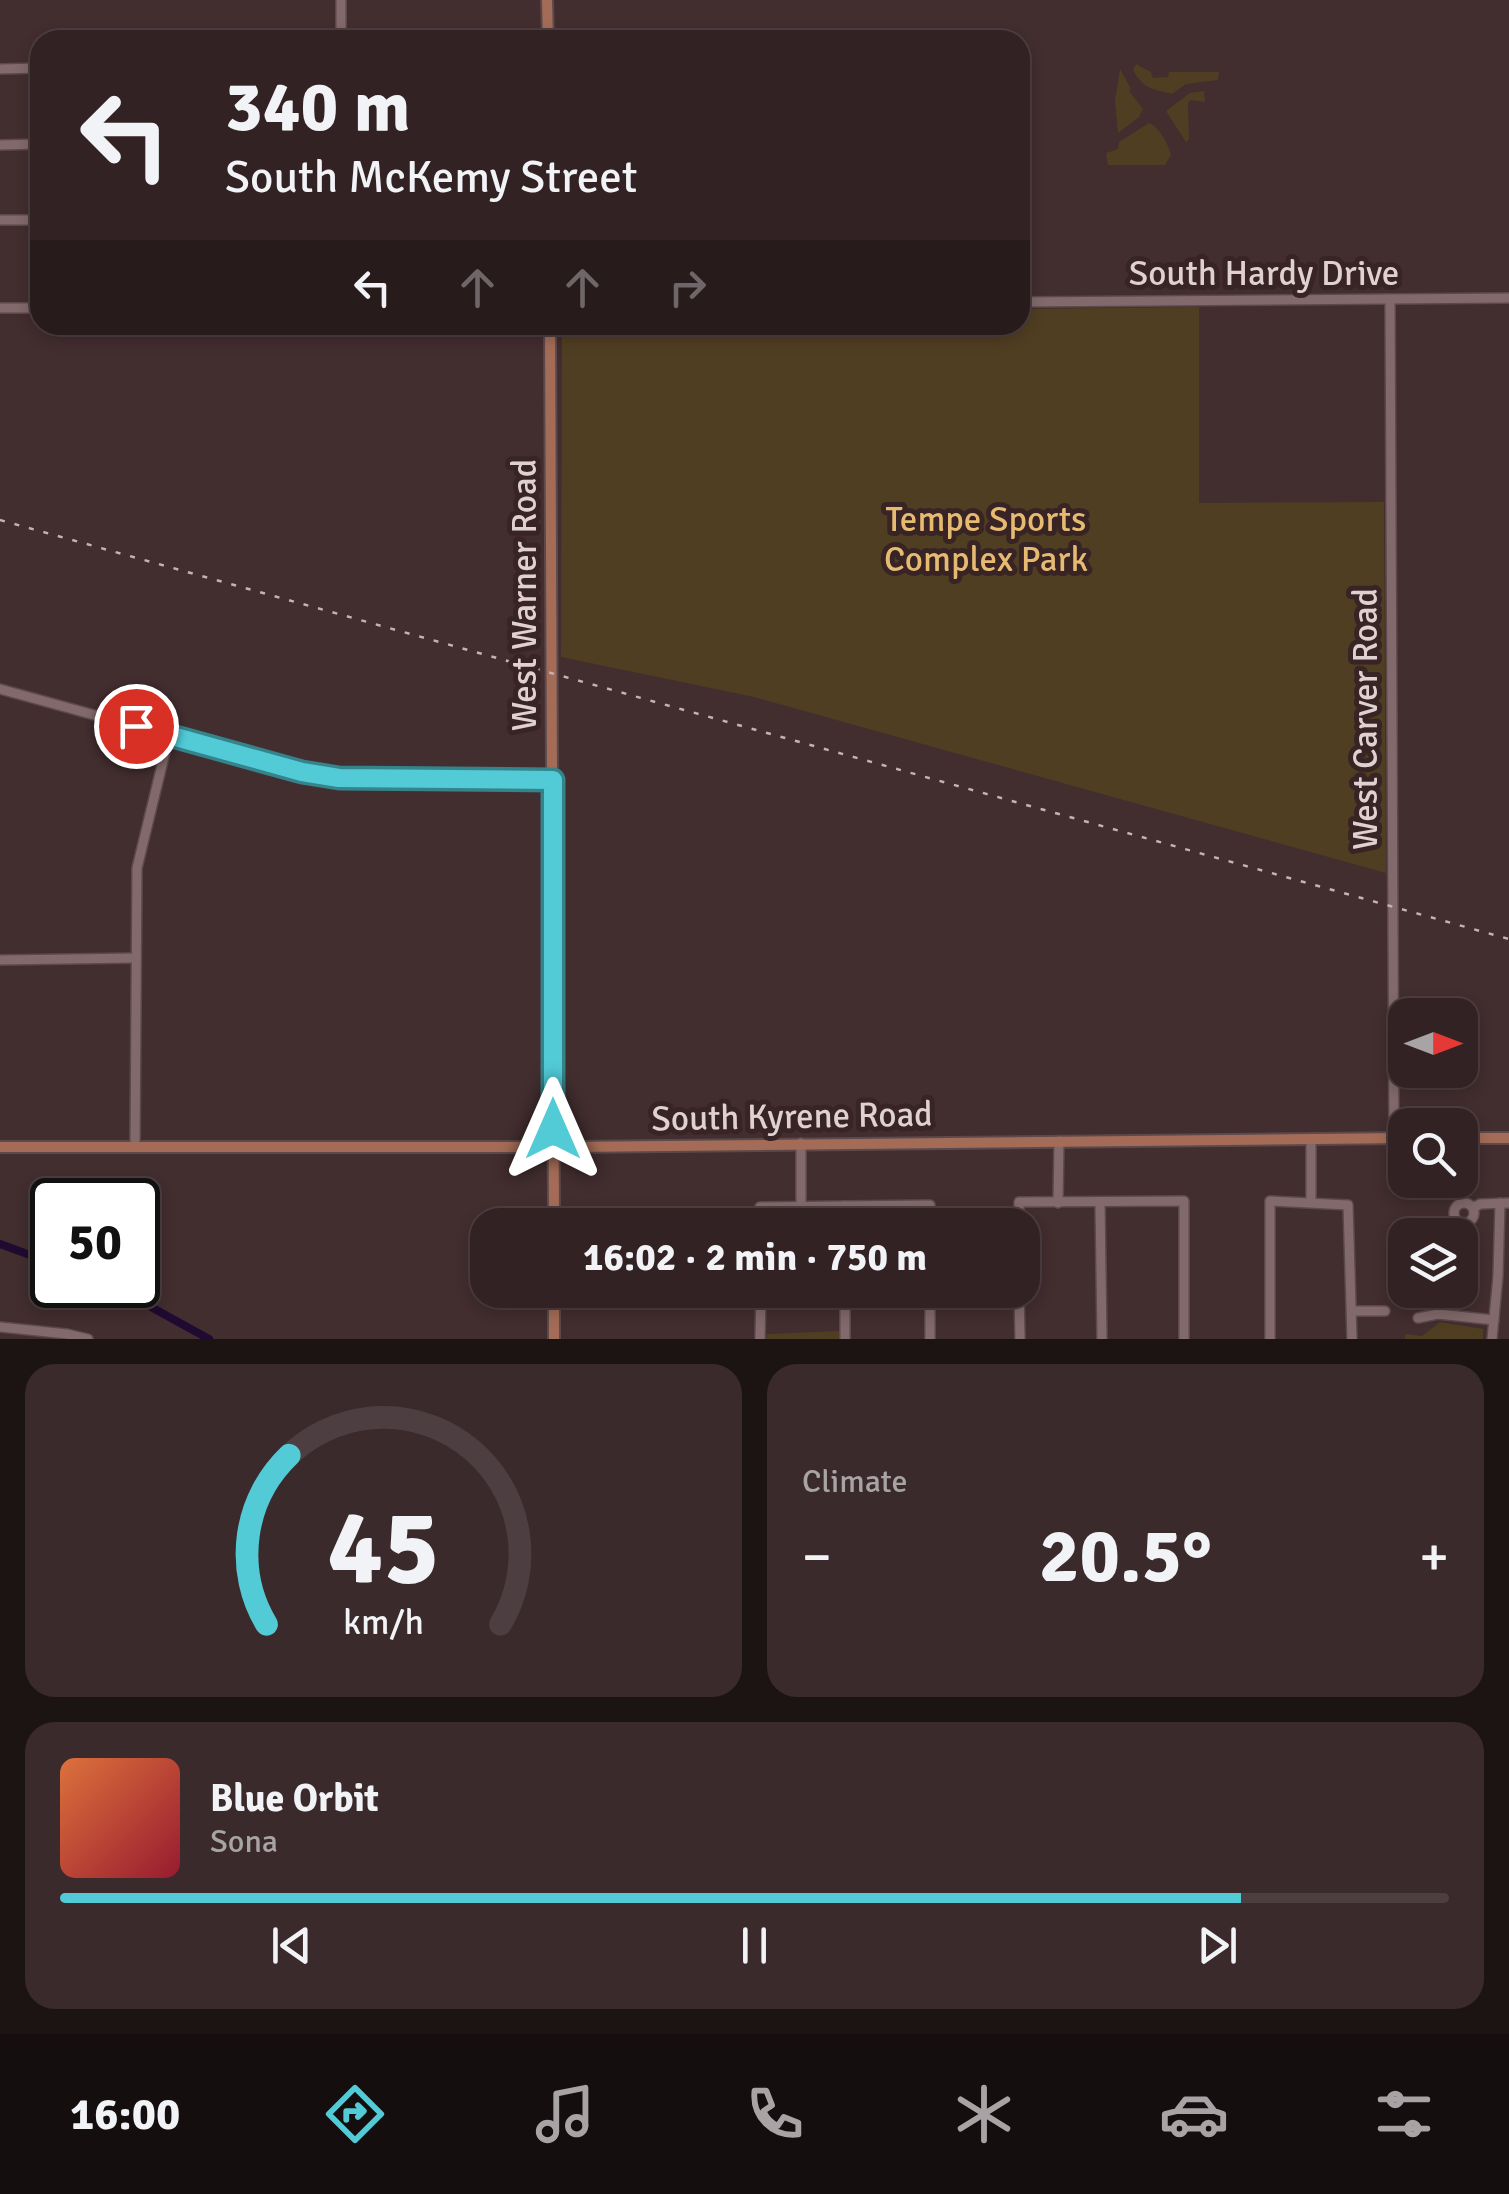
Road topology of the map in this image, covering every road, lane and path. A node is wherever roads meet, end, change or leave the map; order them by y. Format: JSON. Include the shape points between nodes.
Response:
{"nodes":[{"id":1,"x":341,"y":0,"type":"edge"},
{"id":2,"x":547,"y":0,"type":"edge"},
{"id":3,"x":341,"y":30,"type":"edge"},
{"id":4,"x":548,"y":30,"type":"edge"},
{"id":5,"x":30,"y":68,"type":"edge"},
{"id":6,"x":0,"y":69,"type":"edge"},
{"id":7,"x":0,"y":144,"type":"edge"},
{"id":8,"x":30,"y":144,"type":"edge"},
{"id":9,"x":0,"y":220,"type":"edge"},
{"id":10,"x":30,"y":220,"type":"edge"},
{"id":11,"x":1509,"y":298,"type":"edge"},
{"id":12,"x":1390,"y":300,"type":"junction"},
{"id":13,"x":1030,"y":302,"type":"edge"},
{"id":14,"x":0,"y":308,"type":"edge"},
{"id":15,"x":30,"y":308,"type":"edge"},
{"id":16,"x":550,"y":335,"type":"edge"},
{"id":17,"x":0,"y":689,"type":"edge"},
{"id":18,"x":169,"y":736,"type":"junction"},
{"id":19,"x":553,"y":780,"type":"junction"},
{"id":20,"x":136,"y":958,"type":"junction"},
{"id":21,"x":0,"y":960,"type":"edge"},
{"id":22,"x":1400,"y":1108,"type":"edge"},
{"id":23,"x":1388,"y":1138,"type":"edge"},
{"id":24,"x":1478,"y":1138,"type":"edge"},
{"id":25,"x":1509,"y":1138,"type":"edge"},
{"id":26,"x":1311,"y":1139,"type":"junction"},
{"id":27,"x":1058,"y":1140,"type":"junction"},
{"id":28,"x":801,"y":1143,"type":"junction"},
{"id":29,"x":135,"y":1146,"type":"junction"},
{"id":30,"x":553,"y":1146,"type":"junction"},
{"id":31,"x":0,"y":1147,"type":"edge"},
{"id":32,"x":1311,"y":1202,"type":"junction"},
{"id":33,"x":1058,"y":1203,"type":"junction"},
{"id":34,"x":1100,"y":1203,"type":"junction"},
{"id":35,"x":1505,"y":1203,"type":"edge"},
{"id":36,"x":845,"y":1206,"type":"joint"},
{"id":37,"x":801,"y":1207,"type":"junction"},
{"id":38,"x":554,"y":1208,"type":"edge"},
{"id":39,"x":760,"y":1208,"type":"edge"},
{"id":40,"x":930,"y":1208,"type":"edge"},
{"id":41,"x":1018,"y":1208,"type":"edge"},
{"id":42,"x":1473,"y":1208,"type":"dead end"},
{"id":43,"x":554,"y":1308,"type":"edge"},
{"id":44,"x":761,"y":1308,"type":"edge"},
{"id":45,"x":845,"y":1308,"type":"edge"},
{"id":46,"x":930,"y":1308,"type":"edge"},
{"id":47,"x":1019,"y":1308,"type":"edge"},
{"id":48,"x":1352,"y":1311,"type":"junction"},
{"id":49,"x":1385,"y":1311,"type":"dead end"},
{"id":50,"x":1418,"y":1318,"type":"dead end"},
{"id":51,"x":1494,"y":1320,"type":"junction"},
{"id":52,"x":0,"y":1327,"type":"edge"},
{"id":53,"x":24,"y":1334,"type":"edge"},
{"id":54,"x":88,"y":1339,"type":"edge"},
{"id":55,"x":554,"y":1339,"type":"edge"},
{"id":56,"x":760,"y":1339,"type":"edge"},
{"id":57,"x":845,"y":1339,"type":"edge"},
{"id":58,"x":930,"y":1339,"type":"edge"},
{"id":59,"x":1020,"y":1339,"type":"edge"},
{"id":60,"x":1102,"y":1339,"type":"edge"},
{"id":61,"x":1184,"y":1339,"type":"edge"},
{"id":62,"x":1270,"y":1339,"type":"edge"},
{"id":63,"x":1352,"y":1339,"type":"edge"},
{"id":64,"x":1492,"y":1339,"type":"edge"}],
"edges":[{"from":1,"to":3,"type":"street"},
{"from":2,"to":4,"type":"main road"},
{"from":5,"to":6,"type":"street"},
{"from":7,"to":8,"type":"street"},
{"from":9,"to":10,"type":"street"},
{"from":11,"to":12,"type":"street","name":"South Hardy Drive"},
{"from":12,"to":13,"type":"street","name":"South Hardy Drive"},
{"from":12,"to":22,"type":"street","name":"West Carver Road"},
{"from":14,"to":15,"type":"street"},
{"from":16,"to":19,"type":"main road","name":"West Warner Road"},
{"from":17,"to":18,"type":"street"},
{"from":18,"to":19,"type":"street","via":[[339,778]]},
{"from":18,"to":20,"type":"street","via":[[138,855]]},
{"from":19,"to":30,"type":"main road","name":"West Warner Road"},
{"from":20,"to":21,"type":"street"},
{"from":20,"to":29,"type":"street"},
{"from":23,"to":26,"type":"main road","name":"South Kyrene Road"},
{"from":24,"to":25,"type":"main road"},
{"from":26,"to":27,"type":"main road","name":"South Kyrene Road"},
{"from":26,"to":32,"type":"street"},
{"from":27,"to":28,"type":"main road","name":"South Kyrene Road"},
{"from":27,"to":33,"type":"street"},
{"from":28,"to":30,"type":"main road","name":"South Kyrene Road"},
{"from":28,"to":37,"type":"street"},
{"from":29,"to":30,"type":"main road","name":"South Kyrene Road"},
{"from":29,"to":31,"type":"main road","name":"South Kyrene Road"},
{"from":30,"to":38,"type":"main road","name":"West Warner Road"},
{"from":32,"to":48,"type":"street","via":[[1348,1205]]},
{"from":32,"to":62,"type":"street","via":[[1270,1202]]},
{"from":33,"to":34,"type":"street"},
{"from":33,"to":41,"type":"street","via":[[1018,1202]]},
{"from":34,"to":60,"type":"street"},
{"from":34,"to":61,"type":"street","via":[[1184,1201]]},
{"from":35,"to":42,"type":"street"},
{"from":35,"to":51,"type":"street"},
{"from":36,"to":37,"type":"street"},
{"from":36,"to":40,"type":"street"},
{"from":37,"to":39,"type":"street"},
{"from":43,"to":55,"type":"main road"},
{"from":44,"to":56,"type":"street"},
{"from":45,"to":57,"type":"street"},
{"from":46,"to":58,"type":"street"},
{"from":47,"to":59,"type":"street"},
{"from":48,"to":49,"type":"street"},
{"from":48,"to":63,"type":"street"},
{"from":50,"to":51,"type":"street"},
{"from":51,"to":64,"type":"street"},
{"from":52,"to":53,"type":"street"},
{"from":53,"to":54,"type":"street"}]}
